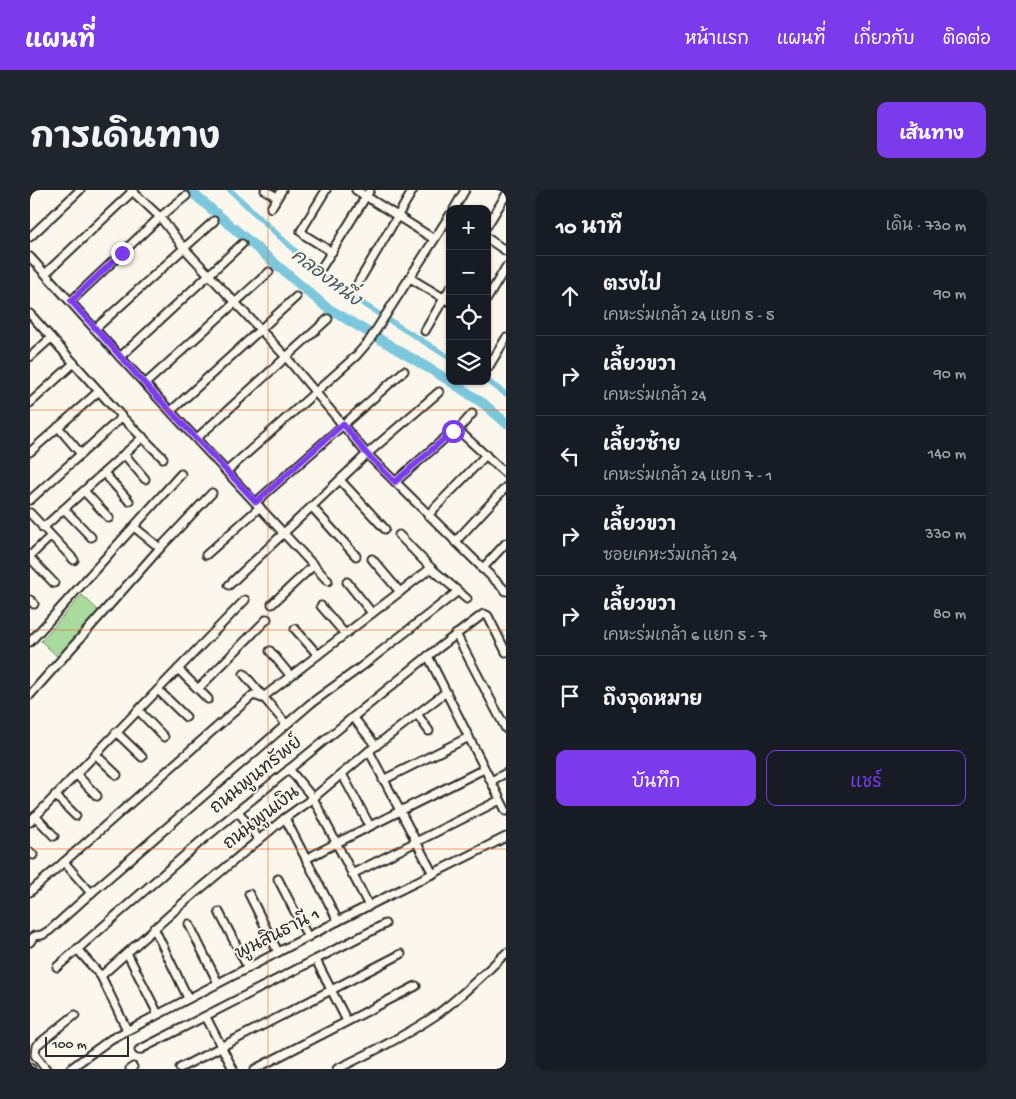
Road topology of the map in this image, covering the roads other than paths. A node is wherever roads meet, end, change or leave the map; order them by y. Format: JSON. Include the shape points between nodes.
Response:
{"nodes":[{"id":1,"x":80,"y":190,"type":"edge"},
{"id":2,"x":132,"y":190,"type":"edge"},
{"id":3,"x":265,"y":190,"type":"edge"},
{"id":4,"x":282,"y":190,"type":"edge"},
{"id":5,"x":326,"y":190,"type":"edge"},
{"id":6,"x":356,"y":190,"type":"edge"},
{"id":7,"x":414,"y":190,"type":"edge"},
{"id":8,"x":465,"y":190,"type":"edge"},
{"id":9,"x":368,"y":193,"type":"edge"},
{"id":10,"x":506,"y":195,"type":"edge"},
{"id":11,"x":186,"y":196,"type":"dead end"},
{"id":12,"x":277,"y":197,"type":"junction"},
{"id":13,"x":456,"y":205,"type":"edge"},
{"id":14,"x":271,"y":208,"type":"dead end"},
{"id":15,"x":398,"y":216,"type":"junction"},
{"id":16,"x":160,"y":217,"type":"junction"},
{"id":17,"x":491,"y":219,"type":"edge"},
{"id":18,"x":214,"y":221,"type":"dead end"},
{"id":19,"x":446,"y":221,"type":"edge"},
{"id":20,"x":30,"y":237,"type":"edge"},
{"id":21,"x":434,"y":239,"type":"junction"},
{"id":22,"x":491,"y":241,"type":"edge"},
{"id":23,"x":242,"y":244,"type":"dead end"},
{"id":24,"x":184,"y":248,"type":"junction"},
{"id":25,"x":506,"y":251,"type":"edge"},
{"id":26,"x":332,"y":252,"type":"junction"},
{"id":27,"x":30,"y":256,"type":"edge"},
{"id":28,"x":322,"y":267,"type":"dead end"},
{"id":29,"x":506,"y":267,"type":"edge"},
{"id":30,"x":269,"y":272,"type":"dead end"},
{"id":31,"x":46,"y":273,"type":"junction"},
{"id":32,"x":210,"y":274,"type":"junction"},
{"id":33,"x":410,"y":278,"type":"junction"},
{"id":34,"x":358,"y":283,"type":"dead end"},
{"id":35,"x":489,"y":295,"type":"edge"},
{"id":36,"x":296,"y":297,"type":"dead end"},
{"id":37,"x":446,"y":299,"type":"edge"},
{"id":38,"x":71,"y":301,"type":"junction"},
{"id":39,"x":446,"y":301,"type":"edge"},
{"id":40,"x":234,"y":302,"type":"junction"},
{"id":41,"x":30,"y":314,"type":"edge"},
{"id":42,"x":328,"y":319,"type":"dead end"},
{"id":43,"x":95,"y":329,"type":"junction"},
{"id":44,"x":260,"y":329,"type":"junction"},
{"id":45,"x":425,"y":331,"type":"dead end"},
{"id":46,"x":51,"y":338,"type":"junction"},
{"id":47,"x":506,"y":338,"type":"edge"},
{"id":48,"x":120,"y":356,"type":"junction"},
{"id":49,"x":30,"y":357,"type":"edge"},
{"id":50,"x":286,"y":357,"type":"junction"},
{"id":51,"x":74,"y":363,"type":"junction"},
{"id":52,"x":491,"y":363,"type":"edge"},
{"id":53,"x":404,"y":371,"type":"dead end"},
{"id":54,"x":145,"y":384,"type":"junction"},
{"id":55,"x":99,"y":391,"type":"junction"},
{"id":56,"x":315,"y":392,"type":"junction"},
{"id":57,"x":439,"y":392,"type":"dead end"},
{"id":58,"x":30,"y":403,"type":"edge"},
{"id":59,"x":171,"y":410,"type":"junction"},
{"id":60,"x":472,"y":414,"type":"dead end"},
{"id":61,"x":122,"y":417,"type":"junction"},
{"id":62,"x":343,"y":424,"type":"junction"},
{"id":63,"x":58,"y":427,"type":"junction"},
{"id":64,"x":458,"y":430,"type":"junction"},
{"id":65,"x":143,"y":437,"type":"junction"},
{"id":66,"x":197,"y":438,"type":"junction"},
{"id":67,"x":30,"y":452,"type":"edge"},
{"id":68,"x":81,"y":454,"type":"junction"},
{"id":69,"x":124,"y":454,"type":"junction"},
{"id":70,"x":367,"y":454,"type":"junction"},
{"id":71,"x":486,"y":455,"type":"junction"},
{"id":72,"x":163,"y":458,"type":"dead end"},
{"id":73,"x":227,"y":471,"type":"junction"},
{"id":74,"x":104,"y":473,"type":"junction"},
{"id":75,"x":181,"y":474,"type":"dead end"},
{"id":76,"x":506,"y":474,"type":"edge"},
{"id":77,"x":145,"y":479,"type":"dead end"},
{"id":78,"x":340,"y":480,"type":"junction"},
{"id":79,"x":395,"y":482,"type":"junction"},
{"id":80,"x":506,"y":487,"type":"edge"},
{"id":81,"x":84,"y":491,"type":"junction"},
{"id":82,"x":212,"y":493,"type":"dead end"},
{"id":83,"x":30,"y":500,"type":"edge"},
{"id":84,"x":129,"y":501,"type":"dead end"},
{"id":85,"x":258,"y":505,"type":"junction"},
{"id":86,"x":312,"y":507,"type":"junction"},
{"id":87,"x":64,"y":509,"type":"junction"},
{"id":88,"x":30,"y":513,"type":"edge"},
{"id":89,"x":428,"y":515,"type":"junction"},
{"id":90,"x":110,"y":518,"type":"dead end"},
{"id":91,"x":134,"y":527,"type":"junction"},
{"id":92,"x":43,"y":528,"type":"junction"},
{"id":93,"x":385,"y":529,"type":"dead end"},
{"id":94,"x":284,"y":534,"type":"junction"},
{"id":95,"x":399,"y":535,"type":"dead end"},
{"id":96,"x":51,"y":536,"type":"junction"},
{"id":97,"x":91,"y":537,"type":"dead end"},
{"id":98,"x":455,"y":542,"type":"junction"},
{"id":99,"x":506,"y":543,"type":"edge"},
{"id":100,"x":160,"y":548,"type":"junction"},
{"id":101,"x":206,"y":555,"type":"dead end"},
{"id":102,"x":356,"y":556,"type":"dead end"},
{"id":103,"x":30,"y":557,"type":"edge"},
{"id":104,"x":372,"y":559,"type":"dead end"},
{"id":105,"x":74,"y":560,"type":"dead end"},
{"id":106,"x":314,"y":565,"type":"junction"},
{"id":107,"x":430,"y":568,"type":"junction"},
{"id":108,"x":482,"y":569,"type":"junction"},
{"id":109,"x":328,"y":581,"type":"dead end"},
{"id":110,"x":347,"y":582,"type":"dead end"},
{"id":111,"x":54,"y":583,"type":"dead end"},
{"id":112,"x":229,"y":586,"type":"dead end"},
{"id":113,"x":506,"y":591,"type":"edge"},
{"id":114,"x":400,"y":592,"type":"junction"},
{"id":115,"x":457,"y":592,"type":"junction"},
{"id":116,"x":467,"y":599,"type":"dead end"},
{"id":117,"x":245,"y":600,"type":"dead end"},
{"id":118,"x":272,"y":604,"type":"dead end"},
{"id":119,"x":321,"y":606,"type":"dead end"},
{"id":120,"x":372,"y":613,"type":"junction"},
{"id":121,"x":267,"y":619,"type":"dead end"},
{"id":122,"x":295,"y":629,"type":"dead end"},
{"id":123,"x":345,"y":634,"type":"junction"},
{"id":124,"x":456,"y":634,"type":"junction"},
{"id":125,"x":30,"y":642,"type":"edge"},
{"id":126,"x":270,"y":652,"type":"dead end"},
{"id":127,"x":506,"y":652,"type":"edge"},
{"id":128,"x":318,"y":655,"type":"junction"},
{"id":129,"x":428,"y":656,"type":"junction"},
{"id":130,"x":178,"y":669,"type":"junction"},
{"id":131,"x":244,"y":674,"type":"dead end"},
{"id":132,"x":290,"y":675,"type":"junction"},
{"id":133,"x":198,"y":689,"type":"junction"},
{"id":134,"x":158,"y":690,"type":"junction"},
{"id":135,"x":446,"y":692,"type":"junction"},
{"id":136,"x":30,"y":695,"type":"edge"},
{"id":137,"x":208,"y":698,"type":"dead end"},
{"id":138,"x":262,"y":698,"type":"junction"},
{"id":139,"x":138,"y":710,"type":"junction"},
{"id":140,"x":417,"y":714,"type":"junction"},
{"id":141,"x":186,"y":717,"type":"dead end"},
{"id":142,"x":353,"y":717,"type":"junction"},
{"id":143,"x":286,"y":724,"type":"junction"},
{"id":144,"x":506,"y":729,"type":"edge"},
{"id":145,"x":428,"y":731,"type":"dead end"},
{"id":146,"x":116,"y":732,"type":"junction"},
{"id":147,"x":468,"y":736,"type":"junction"},
{"id":148,"x":164,"y":737,"type":"dead end"},
{"id":149,"x":376,"y":746,"type":"junction"},
{"id":150,"x":369,"y":751,"type":"junction"},
{"id":151,"x":95,"y":754,"type":"junction"},
{"id":152,"x":142,"y":757,"type":"dead end"},
{"id":153,"x":289,"y":769,"type":"junction"},
{"id":154,"x":484,"y":769,"type":"junction"},
{"id":155,"x":506,"y":773,"type":"edge"},
{"id":156,"x":76,"y":774,"type":"junction"},
{"id":157,"x":342,"y":774,"type":"junction"},
{"id":158,"x":117,"y":775,"type":"dead end"},
{"id":159,"x":383,"y":780,"type":"junction"},
{"id":160,"x":491,"y":781,"type":"junction"},
{"id":161,"x":55,"y":796,"type":"junction"},
{"id":162,"x":97,"y":796,"type":"dead end"},
{"id":163,"x":314,"y":798,"type":"junction"},
{"id":164,"x":500,"y":800,"type":"junction"},
{"id":165,"x":238,"y":811,"type":"junction"},
{"id":166,"x":506,"y":811,"type":"edge"},
{"id":167,"x":401,"y":812,"type":"junction"},
{"id":168,"x":76,"y":816,"type":"dead end"},
{"id":169,"x":285,"y":818,"type":"junction"},
{"id":170,"x":32,"y":819,"type":"edge"},
{"id":171,"x":370,"y":826,"type":"junction"},
{"id":172,"x":54,"y":836,"type":"dead end"},
{"id":173,"x":506,"y":838,"type":"edge"},
{"id":174,"x":259,"y":840,"type":"junction"},
{"id":175,"x":417,"y":841,"type":"junction"},
{"id":176,"x":337,"y":843,"type":"junction"},
{"id":177,"x":306,"y":859,"type":"junction"},
{"id":178,"x":64,"y":862,"type":"junction"},
{"id":179,"x":352,"y":874,"type":"junction"},
{"id":180,"x":433,"y":874,"type":"junction"},
{"id":181,"x":278,"y":879,"type":"dead end"},
{"id":182,"x":30,"y":892,"type":"edge"},
{"id":183,"x":91,"y":893,"type":"junction"},
{"id":184,"x":249,"y":894,"type":"dead end"},
{"id":185,"x":369,"y":906,"type":"junction"},
{"id":186,"x":219,"y":912,"type":"dead end"},
{"id":187,"x":338,"y":921,"type":"junction"},
{"id":188,"x":189,"y":924,"type":"dead end"},
{"id":189,"x":384,"y":924,"type":"dead end"},
{"id":190,"x":154,"y":928,"type":"junction"},
{"id":191,"x":31,"y":937,"type":"edge"},
{"id":192,"x":308,"y":937,"type":"junction"},
{"id":193,"x":77,"y":949,"type":"junction"},
{"id":194,"x":278,"y":952,"type":"junction"},
{"id":195,"x":127,"y":953,"type":"junction"},
{"id":196,"x":401,"y":954,"type":"dead end"},
{"id":197,"x":506,"y":954,"type":"edge"},
{"id":198,"x":316,"y":960,"type":"junction"},
{"id":199,"x":57,"y":967,"type":"dead end"},
{"id":200,"x":248,"y":968,"type":"junction"},
{"id":201,"x":101,"y":976,"type":"junction"},
{"id":202,"x":218,"y":983,"type":"junction"},
{"id":203,"x":416,"y":986,"type":"dead end"},
{"id":204,"x":331,"y":990,"type":"junction"},
{"id":205,"x":188,"y":998,"type":"junction"},
{"id":206,"x":158,"y":1014,"type":"junction"},
{"id":207,"x":75,"y":1015,"type":"dead end"},
{"id":208,"x":206,"y":1016,"type":"junction"},
{"id":209,"x":347,"y":1021,"type":"junction"},
{"id":210,"x":127,"y":1030,"type":"junction"},
{"id":211,"x":221,"y":1046,"type":"junction"},
{"id":212,"x":139,"y":1050,"type":"dead end"},
{"id":213,"x":180,"y":1068,"type":"edge"},
{"id":214,"x":232,"y":1068,"type":"edge"},
{"id":215,"x":46,"y":1069,"type":"edge"},
{"id":216,"x":70,"y":1069,"type":"edge"},
{"id":217,"x":255,"y":1069,"type":"edge"},
{"id":218,"x":337,"y":1069,"type":"edge"}],
"edges":[{"from":1,"to":20,"type":"street"},
{"from":2,"to":16,"type":"street"},
{"from":2,"to":31,"type":"street"},
{"from":3,"to":12,"type":"street"},
{"from":4,"to":12,"type":"street"},
{"from":5,"to":26,"type":"street","via":[[301,231]]},
{"from":6,"to":9,"type":"street"},
{"from":7,"to":15,"type":"street"},
{"from":8,"to":13,"type":"street"},
{"from":9,"to":15,"type":"street"},
{"from":9,"to":26,"type":"street"},
{"from":10,"to":17,"type":"street"},
{"from":11,"to":16,"type":"street"},
{"from":12,"to":14,"type":"street"},
{"from":15,"to":21,"type":"street"},
{"from":15,"to":34,"type":"street"},
{"from":16,"to":24,"type":"street"},
{"from":16,"to":38,"type":"street"},
{"from":18,"to":24,"type":"street"},
{"from":19,"to":21,"type":"street"},
{"from":21,"to":33,"type":"street"},
{"from":22,"to":25,"type":"street"},
{"from":23,"to":32,"type":"street"},
{"from":24,"to":32,"type":"street"},
{"from":24,"to":43,"type":"street"},
{"from":26,"to":28,"type":"street"},
{"from":27,"to":31,"type":"street"},
{"from":29,"to":35,"type":"street"},
{"from":30,"to":40,"type":"street"},
{"from":31,"to":38,"type":"street"},
{"from":32,"to":40,"type":"street"},
{"from":32,"to":48,"type":"street"},
{"from":33,"to":37,"type":"street"},
{"from":33,"to":56,"type":"street","via":[[370,341]]},
{"from":36,"to":44,"type":"street"},
{"from":38,"to":43,"type":"street"},
{"from":39,"to":45,"type":"street"},
{"from":40,"to":44,"type":"street"},
{"from":40,"to":54,"type":"street"},
{"from":41,"to":46,"type":"street"},
{"from":42,"to":50,"type":"street"},
{"from":43,"to":48,"type":"street"},
{"from":44,"to":50,"type":"street"},
{"from":44,"to":59,"type":"street"},
{"from":46,"to":49,"type":"street"},
{"from":46,"to":51,"type":"street"},
{"from":47,"to":52,"type":"street"},
{"from":48,"to":54,"type":"street"},
{"from":50,"to":56,"type":"street"},
{"from":50,"to":66,"type":"street"},
{"from":51,"to":55,"type":"street"},
{"from":51,"to":58,"type":"street"},
{"from":53,"to":62,"type":"street"},
{"from":54,"to":59,"type":"street"},
{"from":55,"to":61,"type":"street"},
{"from":55,"to":63,"type":"street"},
{"from":56,"to":62,"type":"street"},
{"from":56,"to":73,"type":"street"},
{"from":57,"to":70,"type":"street"},
{"from":59,"to":66,"type":"street"},
{"from":60,"to":64,"type":"street"},
{"from":61,"to":65,"type":"street"},
{"from":61,"to":68,"type":"street"},
{"from":62,"to":70,"type":"street"},
{"from":62,"to":85,"type":"street"},
{"from":63,"to":67,"type":"street"},
{"from":63,"to":68,"type":"street"},
{"from":64,"to":71,"type":"street"},
{"from":64,"to":79,"type":"street"},
{"from":65,"to":69,"type":"street"},
{"from":65,"to":72,"type":"street"},
{"from":66,"to":73,"type":"street"},
{"from":68,"to":83,"type":"street"},
{"from":69,"to":74,"type":"street"},
{"from":69,"to":77,"type":"street"},
{"from":70,"to":78,"type":"street"},
{"from":70,"to":79,"type":"street"},
{"from":71,"to":76,"type":"street"},
{"from":71,"to":89,"type":"street"},
{"from":73,"to":85,"type":"street"},
{"from":74,"to":81,"type":"street"},
{"from":74,"to":84,"type":"street"},
{"from":75,"to":91,"type":"street"},
{"from":78,"to":86,"type":"street"},
{"from":78,"to":93,"type":"street"},
{"from":79,"to":89,"type":"street"},
{"from":80,"to":98,"type":"street"},
{"from":81,"to":87,"type":"street"},
{"from":81,"to":90,"type":"street"},
{"from":82,"to":100,"type":"street"},
{"from":85,"to":94,"type":"street"},
{"from":85,"to":101,"type":"street"},
{"from":86,"to":94,"type":"street"},
{"from":86,"to":102,"type":"street"},
{"from":87,"to":92,"type":"street"},
{"from":87,"to":97,"type":"street"},
{"from":88,"to":92,"type":"street"},
{"from":89,"to":98,"type":"street"},
{"from":91,"to":100,"type":"street"},
{"from":91,"to":125,"type":"street"},
{"from":92,"to":96,"type":"street"},
{"from":94,"to":106,"type":"street"},
{"from":94,"to":112,"type":"street"},
{"from":95,"to":107,"type":"street"},
{"from":96,"to":103,"type":"street"},
{"from":96,"to":105,"type":"street"},
{"from":98,"to":108,"type":"street"},
{"from":99,"to":108,"type":"street"},
{"from":100,"to":136,"type":"street"},
{"from":103,"to":111,"type":"street"},
{"from":104,"to":114,"type":"street"},
{"from":106,"to":109,"type":"street"},
{"from":106,"to":118,"type":"street"},
{"from":107,"to":114,"type":"street"},
{"from":107,"to":115,"type":"street"},
{"from":108,"to":113,"type":"street"},
{"from":110,"to":120,"type":"street"},
{"from":114,"to":120,"type":"street"},
{"from":115,"to":116,"type":"street"},
{"from":115,"to":143,"type":"street"},
{"from":117,"to":130,"type":"street"},
{"from":119,"to":123,"type":"street"},
{"from":120,"to":123,"type":"street"},
{"from":121,"to":133,"type":"street"},
{"from":122,"to":128,"type":"street"},
{"from":123,"to":128,"type":"street"},
{"from":124,"to":127,"type":"street","name":"ถนนพูนทรัพย์","via":[[485,616]]},
{"from":124,"to":129,"type":"street","name":"ถนนพูนทรัพย์"},
{"from":124,"to":144,"type":"street"},
{"from":126,"to":132,"type":"street"},
{"from":128,"to":132,"type":"street"},
{"from":129,"to":135,"type":"street"},
{"from":129,"to":142,"type":"street","name":"ถนนพูนทรัพย์"},
{"from":130,"to":133,"type":"street"},
{"from":130,"to":134,"type":"street"},
{"from":131,"to":138,"type":"street"},
{"from":132,"to":138,"type":"street"},
{"from":133,"to":137,"type":"street"},
{"from":134,"to":139,"type":"street"},
{"from":134,"to":141,"type":"street"},
{"from":135,"to":140,"type":"street","name":"ถนนพูนเงิน"},
{"from":135,"to":147,"type":"street"},
{"from":138,"to":143,"type":"street"},
{"from":138,"to":178,"type":"street","via":[[253,695]]},
{"from":139,"to":146,"type":"street"},
{"from":139,"to":148,"type":"street"},
{"from":140,"to":145,"type":"street"},
{"from":140,"to":149,"type":"street","name":"ถนนพูนเงิน"},
{"from":142,"to":149,"type":"street"},
{"from":142,"to":153,"type":"street","name":"ถนนพูนทรัพย์"},
{"from":143,"to":183,"type":"street"},
{"from":146,"to":151,"type":"street"},
{"from":146,"to":152,"type":"street"},
{"from":147,"to":154,"type":"street"},
{"from":147,"to":159,"type":"street"},
{"from":149,"to":150,"type":"street","name":"ถนนพูนเงิน"},
{"from":150,"to":157,"type":"street","name":"ถนนพูนเงิน"},
{"from":150,"to":159,"type":"street"},
{"from":151,"to":156,"type":"street"},
{"from":151,"to":158,"type":"street"},
{"from":153,"to":163,"type":"street"},
{"from":153,"to":165,"type":"street","name":"ถนนพูนทรัพย์"},
{"from":154,"to":160,"type":"street"},
{"from":154,"to":167,"type":"street"},
{"from":155,"to":160,"type":"street"},
{"from":156,"to":161,"type":"street"},
{"from":156,"to":162,"type":"street"},
{"from":157,"to":163,"type":"street","name":"ถนนพูนเงิน"},
{"from":157,"to":171,"type":"street"},
{"from":159,"to":167,"type":"street"},
{"from":160,"to":164,"type":"street"},
{"from":161,"to":168,"type":"street"},
{"from":161,"to":170,"type":"street"},
{"from":163,"to":169,"type":"street","name":"ถนนพูนเงิน"},
{"from":163,"to":176,"type":"street"},
{"from":164,"to":166,"type":"street"},
{"from":164,"to":175,"type":"street"},
{"from":165,"to":174,"type":"street"},
{"from":165,"to":193,"type":"street","name":"ถนนพูนทรัพย์"},
{"from":167,"to":171,"type":"street"},
{"from":167,"to":175,"type":"street"},
{"from":169,"to":174,"type":"street","name":"ถนนพูนเงิน"},
{"from":169,"to":177,"type":"street"},
{"from":170,"to":172,"type":"street"},
{"from":171,"to":176,"type":"street"},
{"from":173,"to":180,"type":"street","name":"พูนสินธานี 1"},
{"from":174,"to":190,"type":"street","name":"ถนนพูนเงิน"},
{"from":175,"to":179,"type":"street"},
{"from":175,"to":180,"type":"street"},
{"from":176,"to":177,"type":"street"},
{"from":176,"to":179,"type":"street"},
{"from":177,"to":187,"type":"street"},
{"from":178,"to":182,"type":"street"},
{"from":178,"to":183,"type":"street"},
{"from":179,"to":185,"type":"street"},
{"from":180,"to":185,"type":"street","name":"พูนสินธานี 1"},
{"from":181,"to":192,"type":"street"},
{"from":183,"to":191,"type":"street","via":[[50,930]]},
{"from":184,"to":194,"type":"street"},
{"from":185,"to":187,"type":"street","name":"พูนสินธานี 1"},
{"from":186,"to":200,"type":"street"},
{"from":187,"to":192,"type":"street","name":"พูนสินธานี 1"},
{"from":188,"to":202,"type":"street"},
{"from":189,"to":198,"type":"street"},
{"from":190,"to":195,"type":"street","name":"ถนนพูนเงิน"},
{"from":190,"to":205,"type":"street"},
{"from":192,"to":194,"type":"street","name":"พูนสินธานี 1"},
{"from":193,"to":199,"type":"street","name":"ถนนพูนทรัพย์"},
{"from":193,"to":201,"type":"street"},
{"from":194,"to":200,"type":"street","name":"พูนสินธานี 1"},
{"from":195,"to":201,"type":"street","name":"ถนนพูนเงิน"},
{"from":195,"to":206,"type":"street"},
{"from":196,"to":204,"type":"street"},
{"from":197,"to":218,"type":"street","via":[[438,1013]]},
{"from":198,"to":204,"type":"street"},
{"from":198,"to":208,"type":"street"},
{"from":200,"to":202,"type":"street","name":"พูนสินธานี 1"},
{"from":201,"to":210,"type":"street"},
{"from":202,"to":205,"type":"street","name":"พูนสินธานี 1"},
{"from":203,"to":209,"type":"street"},
{"from":204,"to":209,"type":"street"},
{"from":204,"to":211,"type":"street"},
{"from":205,"to":206,"type":"street","name":"พูนสินธานี 1"},
{"from":206,"to":210,"type":"street","name":"พูนสินธานี 1"},
{"from":207,"to":215,"type":"street","via":[[36,1046],[35,1055]]},
{"from":208,"to":211,"type":"street"},
{"from":208,"to":212,"type":"street"},
{"from":209,"to":217,"type":"street"},
{"from":210,"to":216,"type":"street","name":"พูนสินธานี 1"},
{"from":211,"to":213,"type":"street"},
{"from":211,"to":214,"type":"street"}]}
